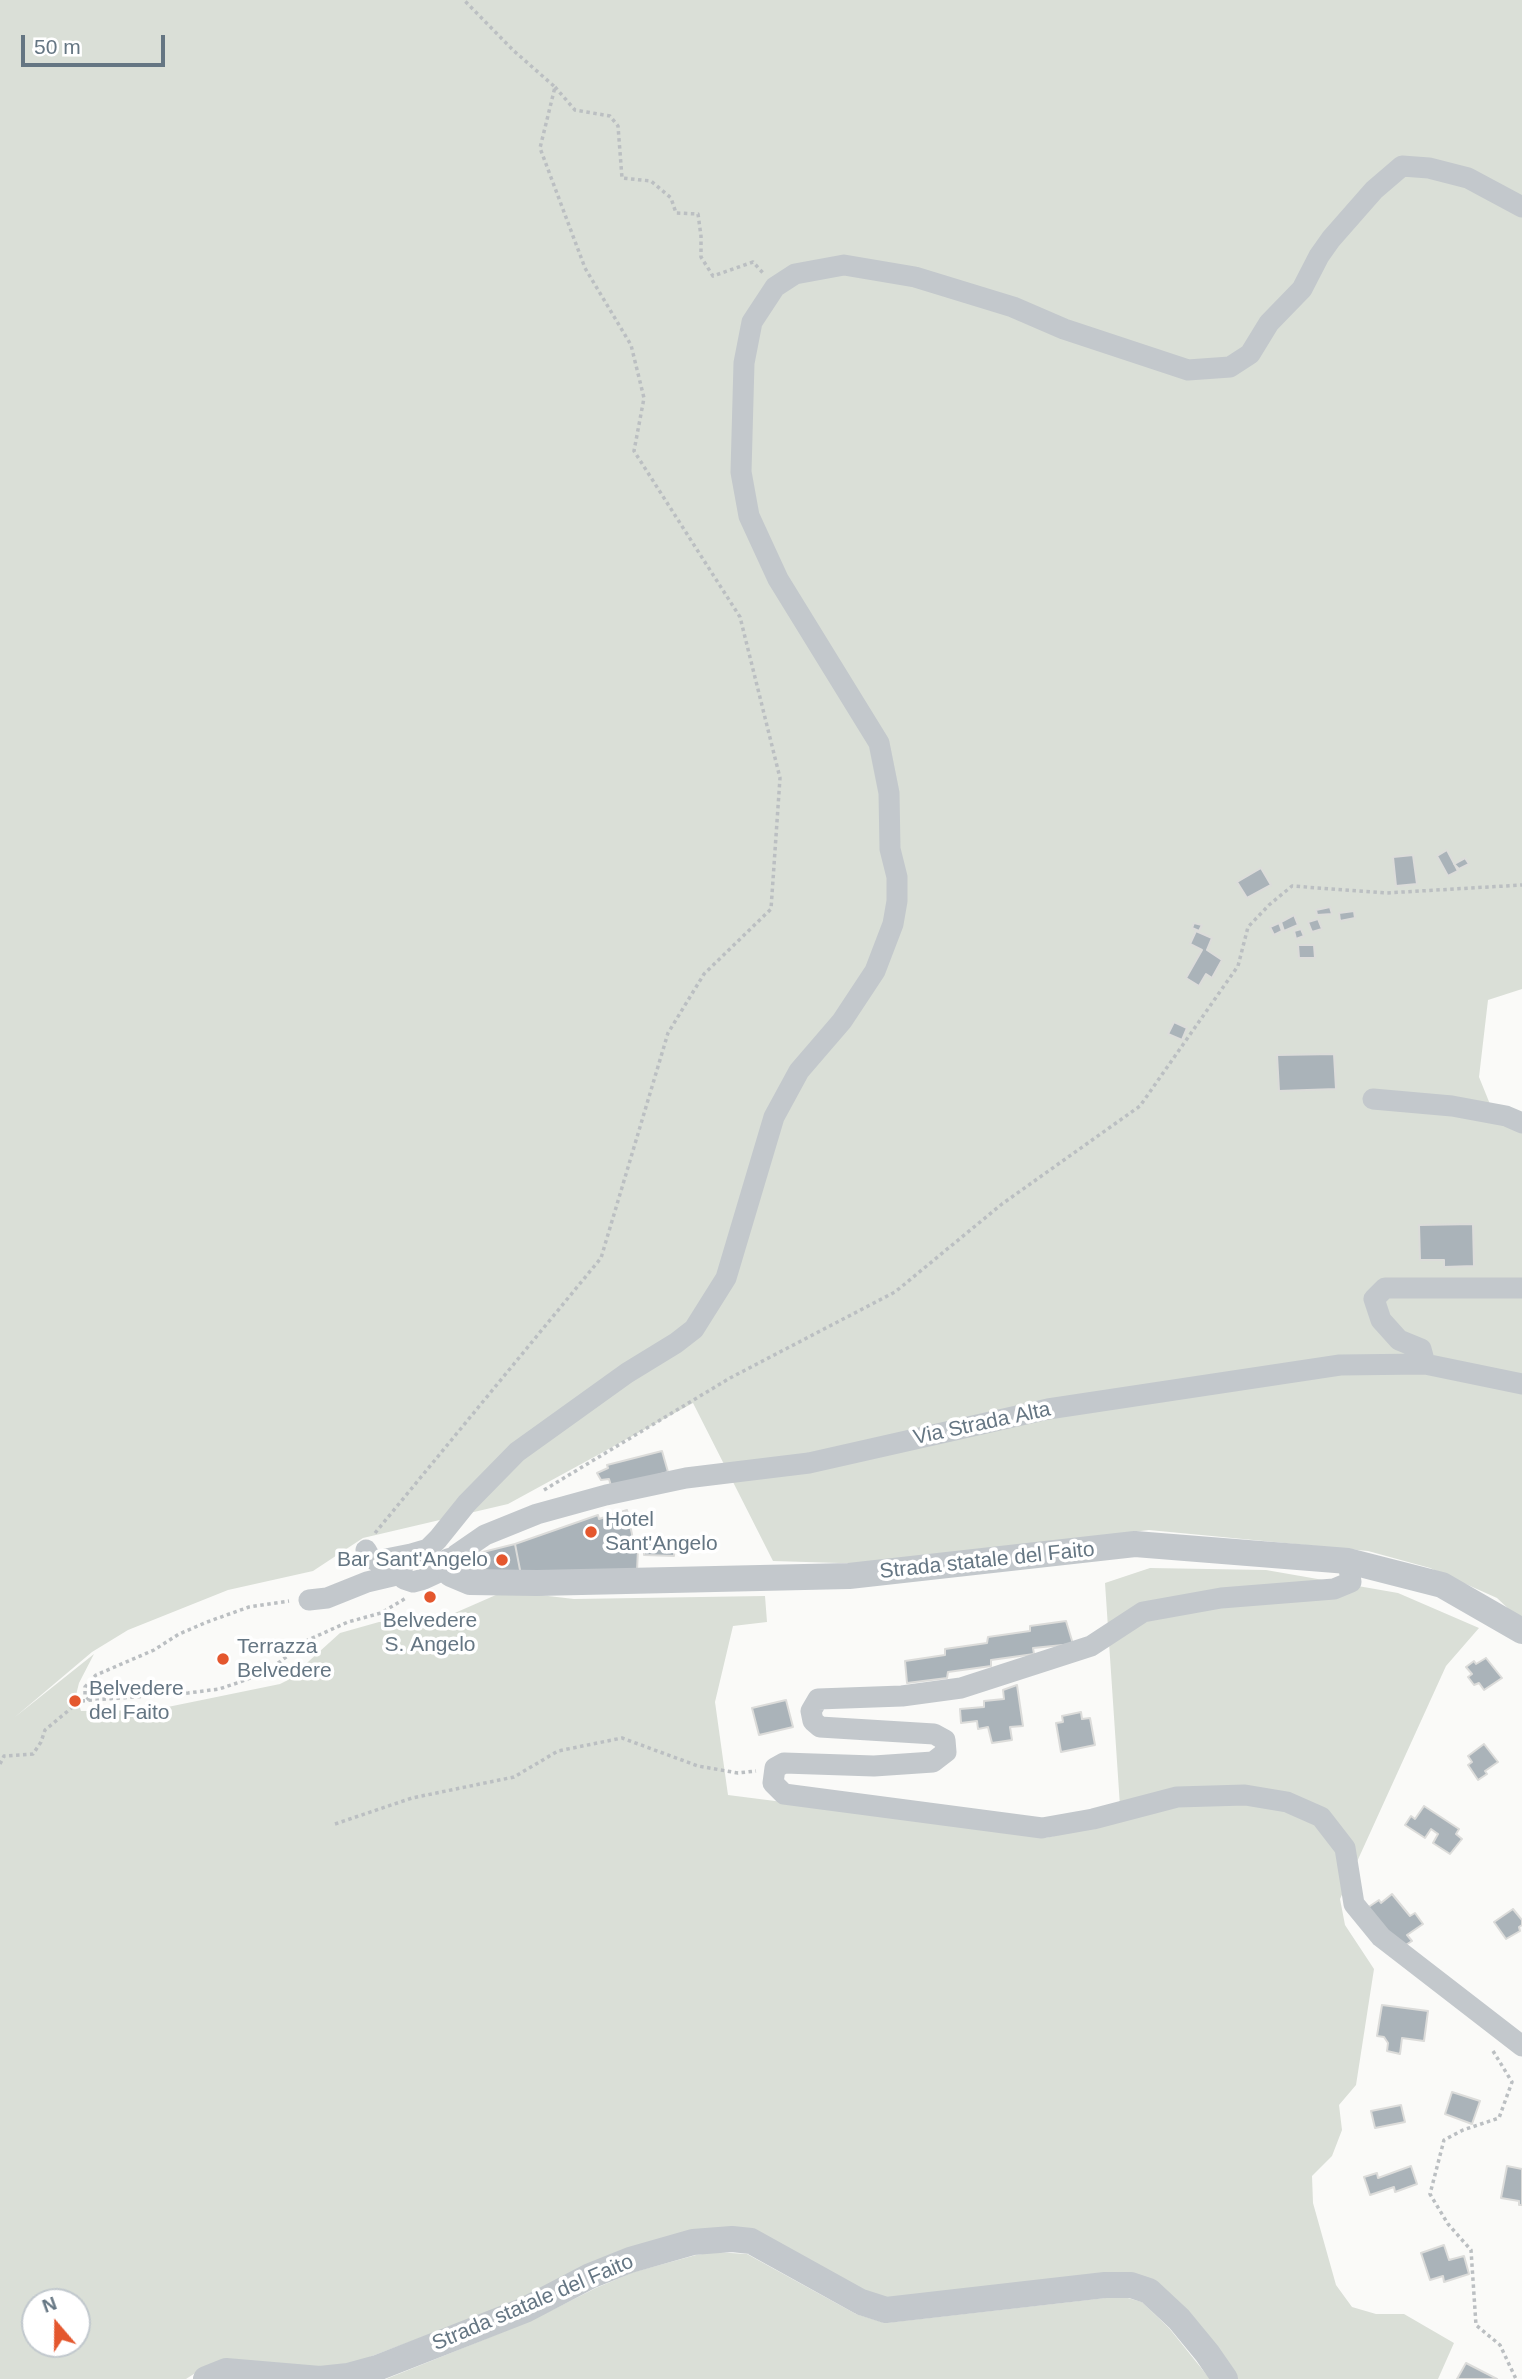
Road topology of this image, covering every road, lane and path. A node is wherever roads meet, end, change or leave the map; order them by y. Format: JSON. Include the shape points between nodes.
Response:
{"nodes":[{"id":1,"x":464,"y":0,"type":"edge"},
{"id":2,"x":555,"y":87,"type":"junction"},
{"id":3,"x":1522,"y":207,"type":"edge"},
{"id":4,"x":775,"y":287,"type":"junction"},
{"id":5,"x":1522,"y":885,"type":"edge"},
{"id":6,"x":1373,"y":1099,"type":"dead end"},
{"id":7,"x":1522,"y":1123,"type":"edge"},
{"id":8,"x":1522,"y":1288,"type":"edge"},
{"id":9,"x":1425,"y":1364,"type":"junction"},
{"id":10,"x":1522,"y":1384,"type":"edge"},
{"id":11,"x":539,"y":1494,"type":"dead end"},
{"id":12,"x":366,"y":1550,"type":"joint"},
{"id":13,"x":411,"y":1554,"type":"junction"},
{"id":14,"x":452,"y":1558,"type":"junction"},
{"id":15,"x":1348,"y":1561,"type":"junction"},
{"id":16,"x":409,"y":1577,"type":"junction"},
{"id":17,"x":309,"y":1600,"type":"joint"},
{"id":18,"x":1522,"y":1631,"type":"edge"},
{"id":19,"x":89,"y":1700,"type":"junction"},
{"id":20,"x":0,"y":1764,"type":"edge"},
{"id":21,"x":775,"y":1768,"type":"junction"},
{"id":22,"x":335,"y":1824,"type":"dead end"},
{"id":23,"x":1522,"y":2046,"type":"edge"},
{"id":24,"x":1492,"y":2048,"type":"dead end"},
{"id":25,"x":206,"y":2379,"type":"edge"},
{"id":26,"x":1225,"y":2379,"type":"edge"},
{"id":27,"x":1516,"y":2379,"type":"edge"}],
"edges":[{"from":1,"to":2,"type":"path"},
{"from":2,"to":4,"type":"path","via":[[575,110],[610,116],[618,126],[622,178],[651,181],[671,198],[676,213],[698,214],[701,257],[713,276],[753,262]]},
{"from":2,"to":12,"type":"path","via":[[540,148],[585,268],[631,345],[644,398],[634,451],[740,617],[780,778],[771,909],[704,974],[668,1033],[601,1258],[376,1530]]},
{"from":3,"to":4,"type":"street","via":[[1468,178],[1402,166],[1331,239],[1302,289],[1269,323],[1250,354],[1230,367],[1188,370],[915,277],[844,265],[795,274]]},
{"from":4,"to":13,"type":"street","via":[[752,322],[744,363],[741,472],[749,516],[778,579],[879,743],[897,877],[893,924],[875,971],[842,1021],[799,1071],[774,1117],[726,1278],[694,1329],[517,1452],[428,1549]]},
{"from":5,"to":11,"type":"path","via":[[1386,893],[1292,886],[1248,927],[1238,966],[1140,1106],[1002,1204],[895,1292],[730,1378]]},
{"from":6,"to":7,"type":"street","via":[[1452,1106]]},
{"from":8,"to":9,"type":"street","via":[[1385,1288],[1374,1298],[1381,1320],[1399,1339],[1420,1349]]},
{"from":9,"to":10,"type":"street","name":"Via Strada Alta"},
{"from":9,"to":14,"type":"street","name":"Via Strada Alta","via":[[1340,1365],[1048,1409],[809,1463],[686,1478],[537,1514],[485,1535]]},
{"from":12,"to":13,"type":"street","via":[[376,1561]]},
{"from":13,"to":16,"type":"street","via":[[403,1564]]},
{"from":14,"to":15,"type":"street","name":"Strada statale del Faito","via":[[451,1574],[470,1582],[537,1583],[849,1576],[1135,1544]]},
{"from":14,"to":16,"type":"street","name":"Via Strada Alta","via":[[437,1573]]},
{"from":15,"to":18,"type":"street","name":"Strada statale del Faito","via":[[1442,1585]]},
{"from":15,"to":21,"type":"street","via":[[1351,1581],[1334,1590],[1221,1598],[1143,1612],[1091,1646],[961,1688],[818,1699],[811,1711],[820,1727],[938,1735],[945,1740],[946,1752],[933,1762],[874,1766],[784,1763]]},
{"from":16,"to":17,"type":"street","name":"Via Strada Alta","via":[[367,1582]]},
{"from":16,"to":19,"type":"path","via":[[404,1601],[308,1640],[268,1671],[240,1682],[188,1693]]},
{"from":17,"to":19,"type":"path","via":[[249,1607],[179,1634],[96,1675],[85,1687]]},
{"from":19,"to":20,"type":"path","via":[[75,1704],[45,1730],[33,1754],[4,1756]]},
{"from":21,"to":22,"type":"path","via":[[738,1773],[698,1766],[622,1738],[558,1751],[514,1777],[412,1798]]},
{"from":21,"to":23,"type":"street","via":[[773,1783],[784,1794],[1042,1828],[1177,1797],[1245,1795],[1287,1802],[1321,1817],[1345,1848],[1354,1904],[1381,1937]]},
{"from":24,"to":27,"type":"path","via":[[1512,2082],[1499,2119],[1444,2140],[1430,2194],[1471,2250],[1476,2325],[1500,2345]]},
{"from":25,"to":26,"type":"street","name":"Strada statale del Faito","via":[[226,2371],[320,2379],[348,2376],[525,2310],[630,2260],[693,2242],[732,2239],[751,2241],[861,2302],[886,2310],[1130,2285],[1149,2291],[1179,2319]]}]}
